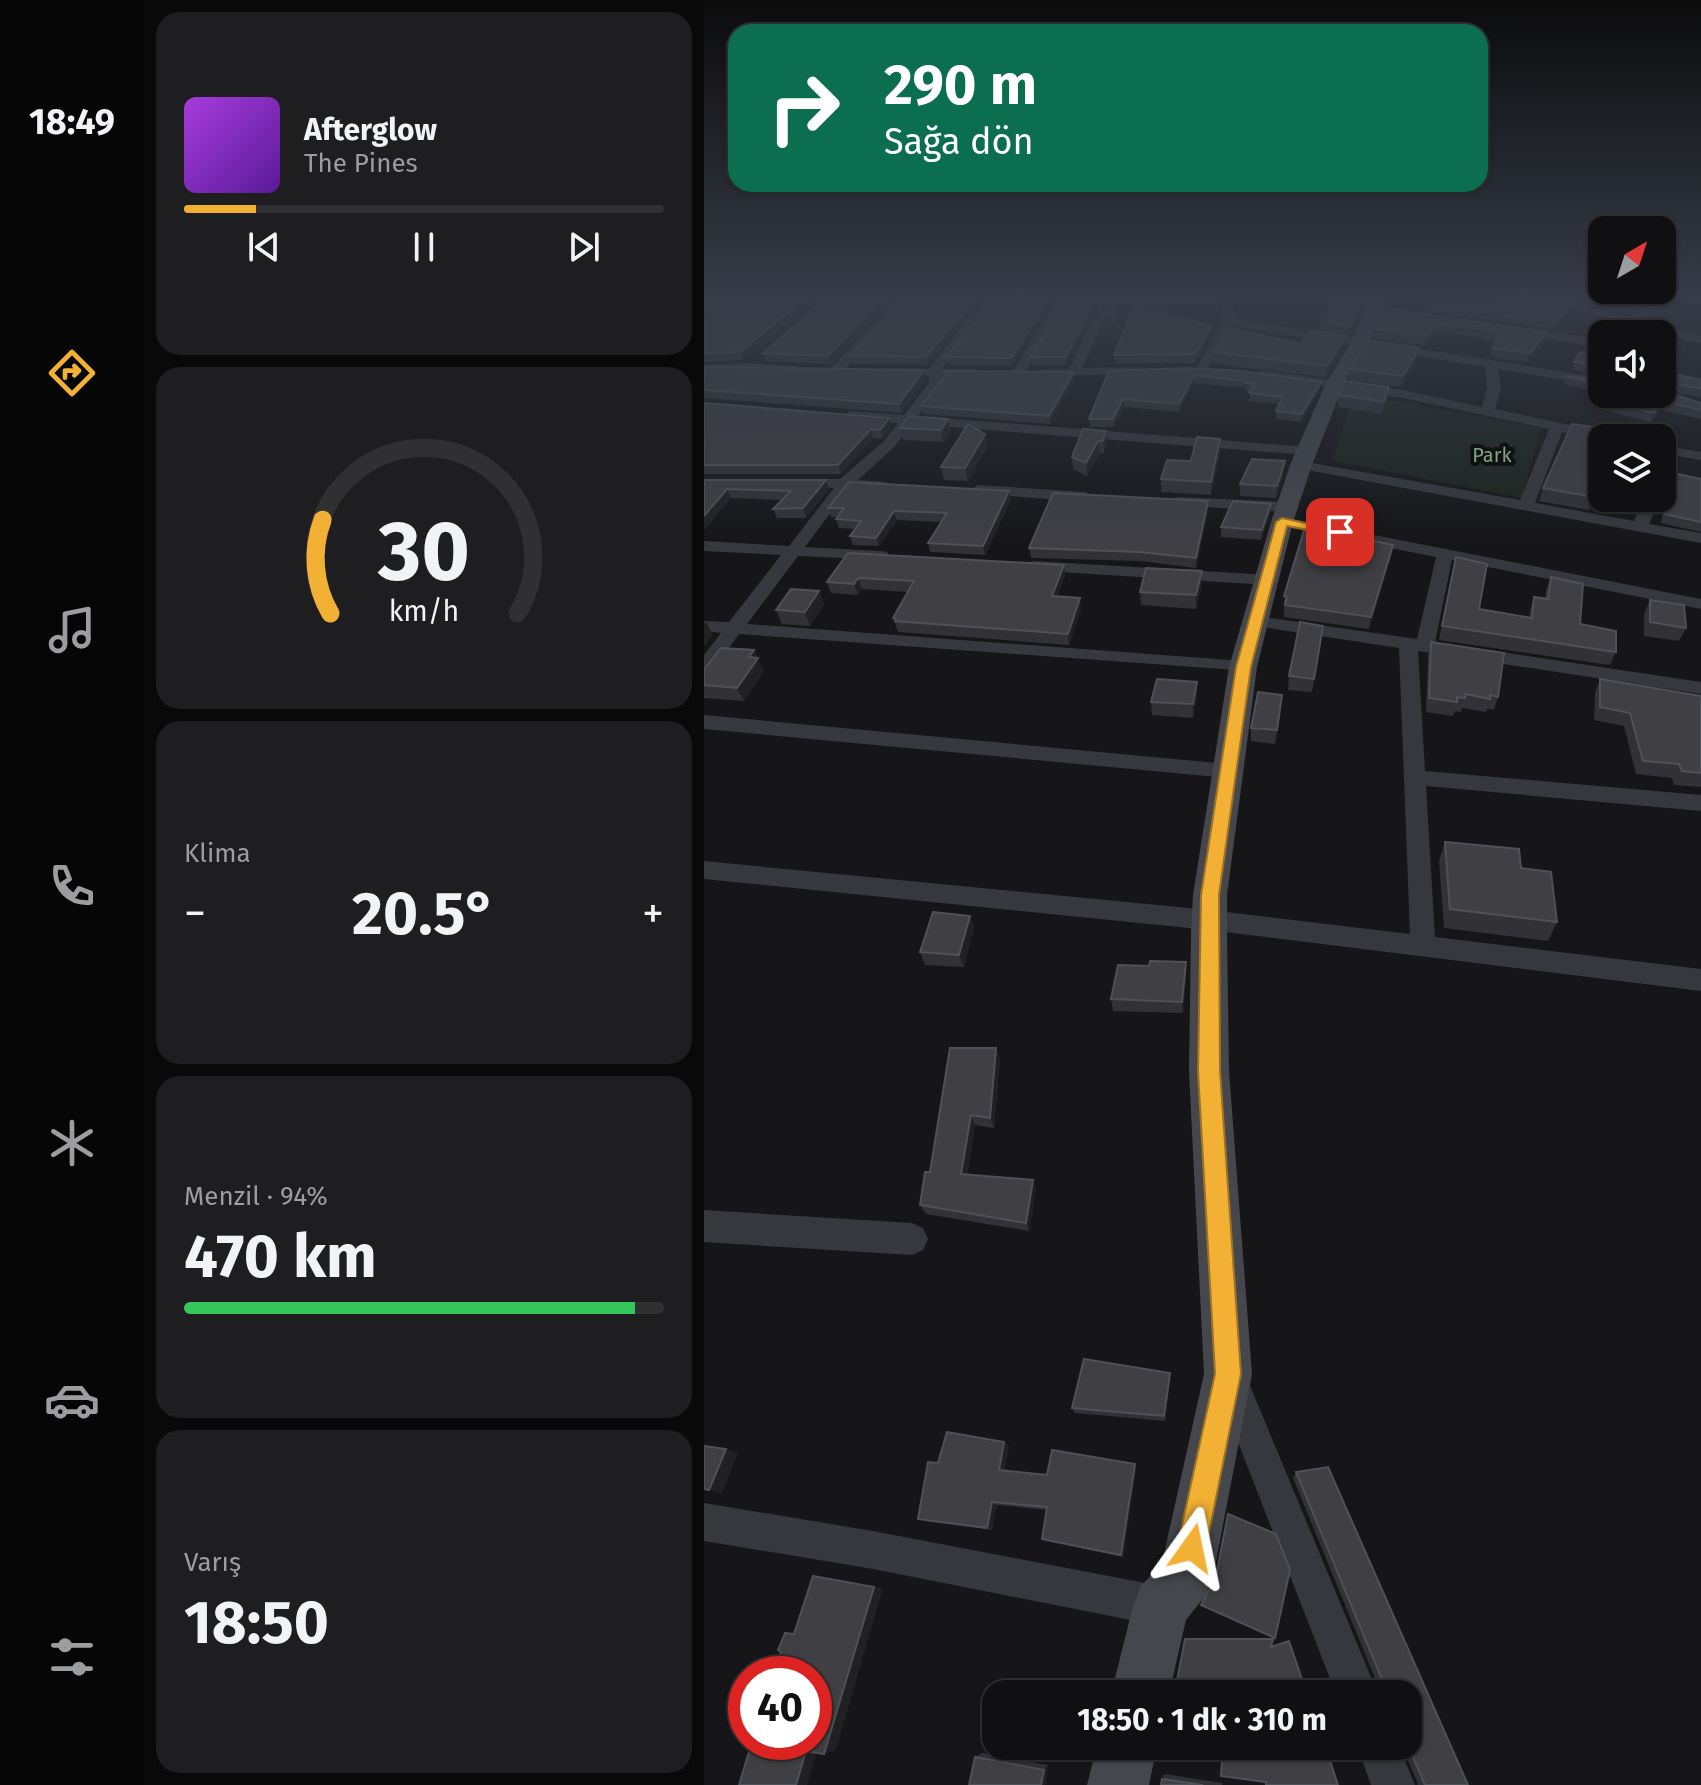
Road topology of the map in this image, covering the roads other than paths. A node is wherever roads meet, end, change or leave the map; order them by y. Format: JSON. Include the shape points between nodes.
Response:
{"nodes":[{"id":1,"x":936,"y":379,"type":"edge"},
{"id":2,"x":1303,"y":379,"type":"edge"},
{"id":3,"x":1337,"y":379,"type":"edge"},
{"id":4,"x":1493,"y":379,"type":"edge"},
{"id":5,"x":1335,"y":383,"type":"junction"},
{"id":6,"x":1488,"y":412,"type":"junction"},
{"id":7,"x":834,"y":414,"type":"edge"},
{"id":8,"x":908,"y":419,"type":"junction"},
{"id":9,"x":1557,"y":426,"type":"junction"},
{"id":10,"x":1588,"y":433,"type":"edge"},
{"id":11,"x":1676,"y":452,"type":"edge"},
{"id":12,"x":1701,"y":456,"type":"edge"},
{"id":13,"x":1304,"y":458,"type":"junction"},
{"id":14,"x":771,"y":482,"type":"edge"},
{"id":15,"x":846,"y":482,"type":"junction"},
{"id":16,"x":905,"y":486,"type":"edge"},
{"id":17,"x":965,"y":490,"type":"edge"},
{"id":18,"x":1105,"y":498,"type":"edge"},
{"id":19,"x":1168,"y":501,"type":"edge"},
{"id":20,"x":1526,"y":505,"type":"junction"},
{"id":21,"x":1646,"y":512,"type":"edge"},
{"id":22,"x":1285,"y":514,"type":"junction"},
{"id":23,"x":1640,"y":527,"type":"junction"},
{"id":24,"x":1701,"y":538,"type":"edge"},
{"id":25,"x":704,"y":546,"type":"edge"},
{"id":26,"x":796,"y":550,"type":"junction"},
{"id":27,"x":1445,"y":552,"type":"junction"},
{"id":28,"x":906,"y":558,"type":"edge"},
{"id":29,"x":1016,"y":565,"type":"edge"},
{"id":30,"x":1269,"y":580,"type":"junction"},
{"id":31,"x":1701,"y":604,"type":"edge"},
{"id":32,"x":1256,"y":621,"type":"junction"},
{"id":33,"x":704,"y":626,"type":"edge"},
{"id":34,"x":735,"y":628,"type":"junction"},
{"id":35,"x":1416,"y":644,"type":"junction"},
{"id":36,"x":1243,"y":667,"type":"junction"},
{"id":37,"x":704,"y":668,"type":"edge"},
{"id":38,"x":1701,"y":688,"type":"edge"},
{"id":39,"x":704,"y":722,"type":"edge"},
{"id":40,"x":1228,"y":771,"type":"junction"},
{"id":41,"x":1417,"y":778,"type":"junction"},
{"id":42,"x":1701,"y":803,"type":"edge"},
{"id":43,"x":704,"y":870,"type":"edge"},
{"id":44,"x":1209,"y":920,"type":"junction"},
{"id":45,"x":1423,"y":946,"type":"junction"},
{"id":46,"x":1701,"y":980,"type":"edge"},
{"id":47,"x":704,"y":1226,"type":"edge"},
{"id":48,"x":912,"y":1239,"type":"dead end"},
{"id":49,"x":1228,"y":1374,"type":"junction"},
{"id":50,"x":704,"y":1522,"type":"edge"},
{"id":51,"x":1161,"y":1606,"type":"junction"},
{"id":52,"x":1143,"y":1680,"type":"edge"},
{"id":53,"x":1351,"y":1680,"type":"edge"},
{"id":54,"x":1124,"y":1760,"type":"edge"},
{"id":55,"x":1383,"y":1760,"type":"edge"},
{"id":56,"x":1118,"y":1785,"type":"edge"},
{"id":57,"x":1393,"y":1785,"type":"edge"}],
"edges":[{"from":1,"to":8,"type":"street"},
{"from":2,"to":5,"type":"street"},
{"from":3,"to":5,"type":"street"},
{"from":4,"to":6,"type":"street"},
{"from":5,"to":6,"type":"street"},
{"from":5,"to":13,"type":"street"},
{"from":6,"to":9,"type":"street"},
{"from":7,"to":8,"type":"street"},
{"from":8,"to":13,"type":"street"},
{"from":8,"to":15,"type":"street"},
{"from":9,"to":10,"type":"street"},
{"from":9,"to":20,"type":"street"},
{"from":11,"to":12,"type":"street"},
{"from":13,"to":20,"type":"street"},
{"from":13,"to":22,"type":"street"},
{"from":14,"to":15,"type":"street"},
{"from":15,"to":16,"type":"street"},
{"from":15,"to":26,"type":"street"},
{"from":17,"to":18,"type":"street"},
{"from":19,"to":22,"type":"street"},
{"from":20,"to":23,"type":"street"},
{"from":21,"to":23,"type":"street"},
{"from":22,"to":27,"type":"street"},
{"from":22,"to":30,"type":"street"},
{"from":23,"to":24,"type":"street"},
{"from":25,"to":26,"type":"street"},
{"from":26,"to":28,"type":"street"},
{"from":26,"to":34,"type":"street"},
{"from":27,"to":31,"type":"street"},
{"from":27,"to":35,"type":"street"},
{"from":29,"to":30,"type":"street"},
{"from":30,"to":32,"type":"street"},
{"from":32,"to":35,"type":"street"},
{"from":32,"to":36,"type":"street"},
{"from":33,"to":34,"type":"street"},
{"from":34,"to":36,"type":"street"},
{"from":34,"to":37,"type":"street"},
{"from":35,"to":38,"type":"street"},
{"from":35,"to":41,"type":"street"},
{"from":36,"to":40,"type":"street"},
{"from":39,"to":40,"type":"street"},
{"from":40,"to":44,"type":"street"},
{"from":41,"to":42,"type":"street"},
{"from":41,"to":45,"type":"street"},
{"from":43,"to":44,"type":"street"},
{"from":44,"to":45,"type":"street"},
{"from":44,"to":49,"type":"street","via":[[1209,1071]]},
{"from":45,"to":46,"type":"street"},
{"from":47,"to":48,"type":"street"},
{"from":49,"to":51,"type":"street","via":[[1186,1577]]},
{"from":49,"to":53,"type":"street"},
{"from":50,"to":51,"type":"street"},
{"from":51,"to":52,"type":"street"},
{"from":54,"to":56,"type":"street"},
{"from":55,"to":57,"type":"street"}]}
